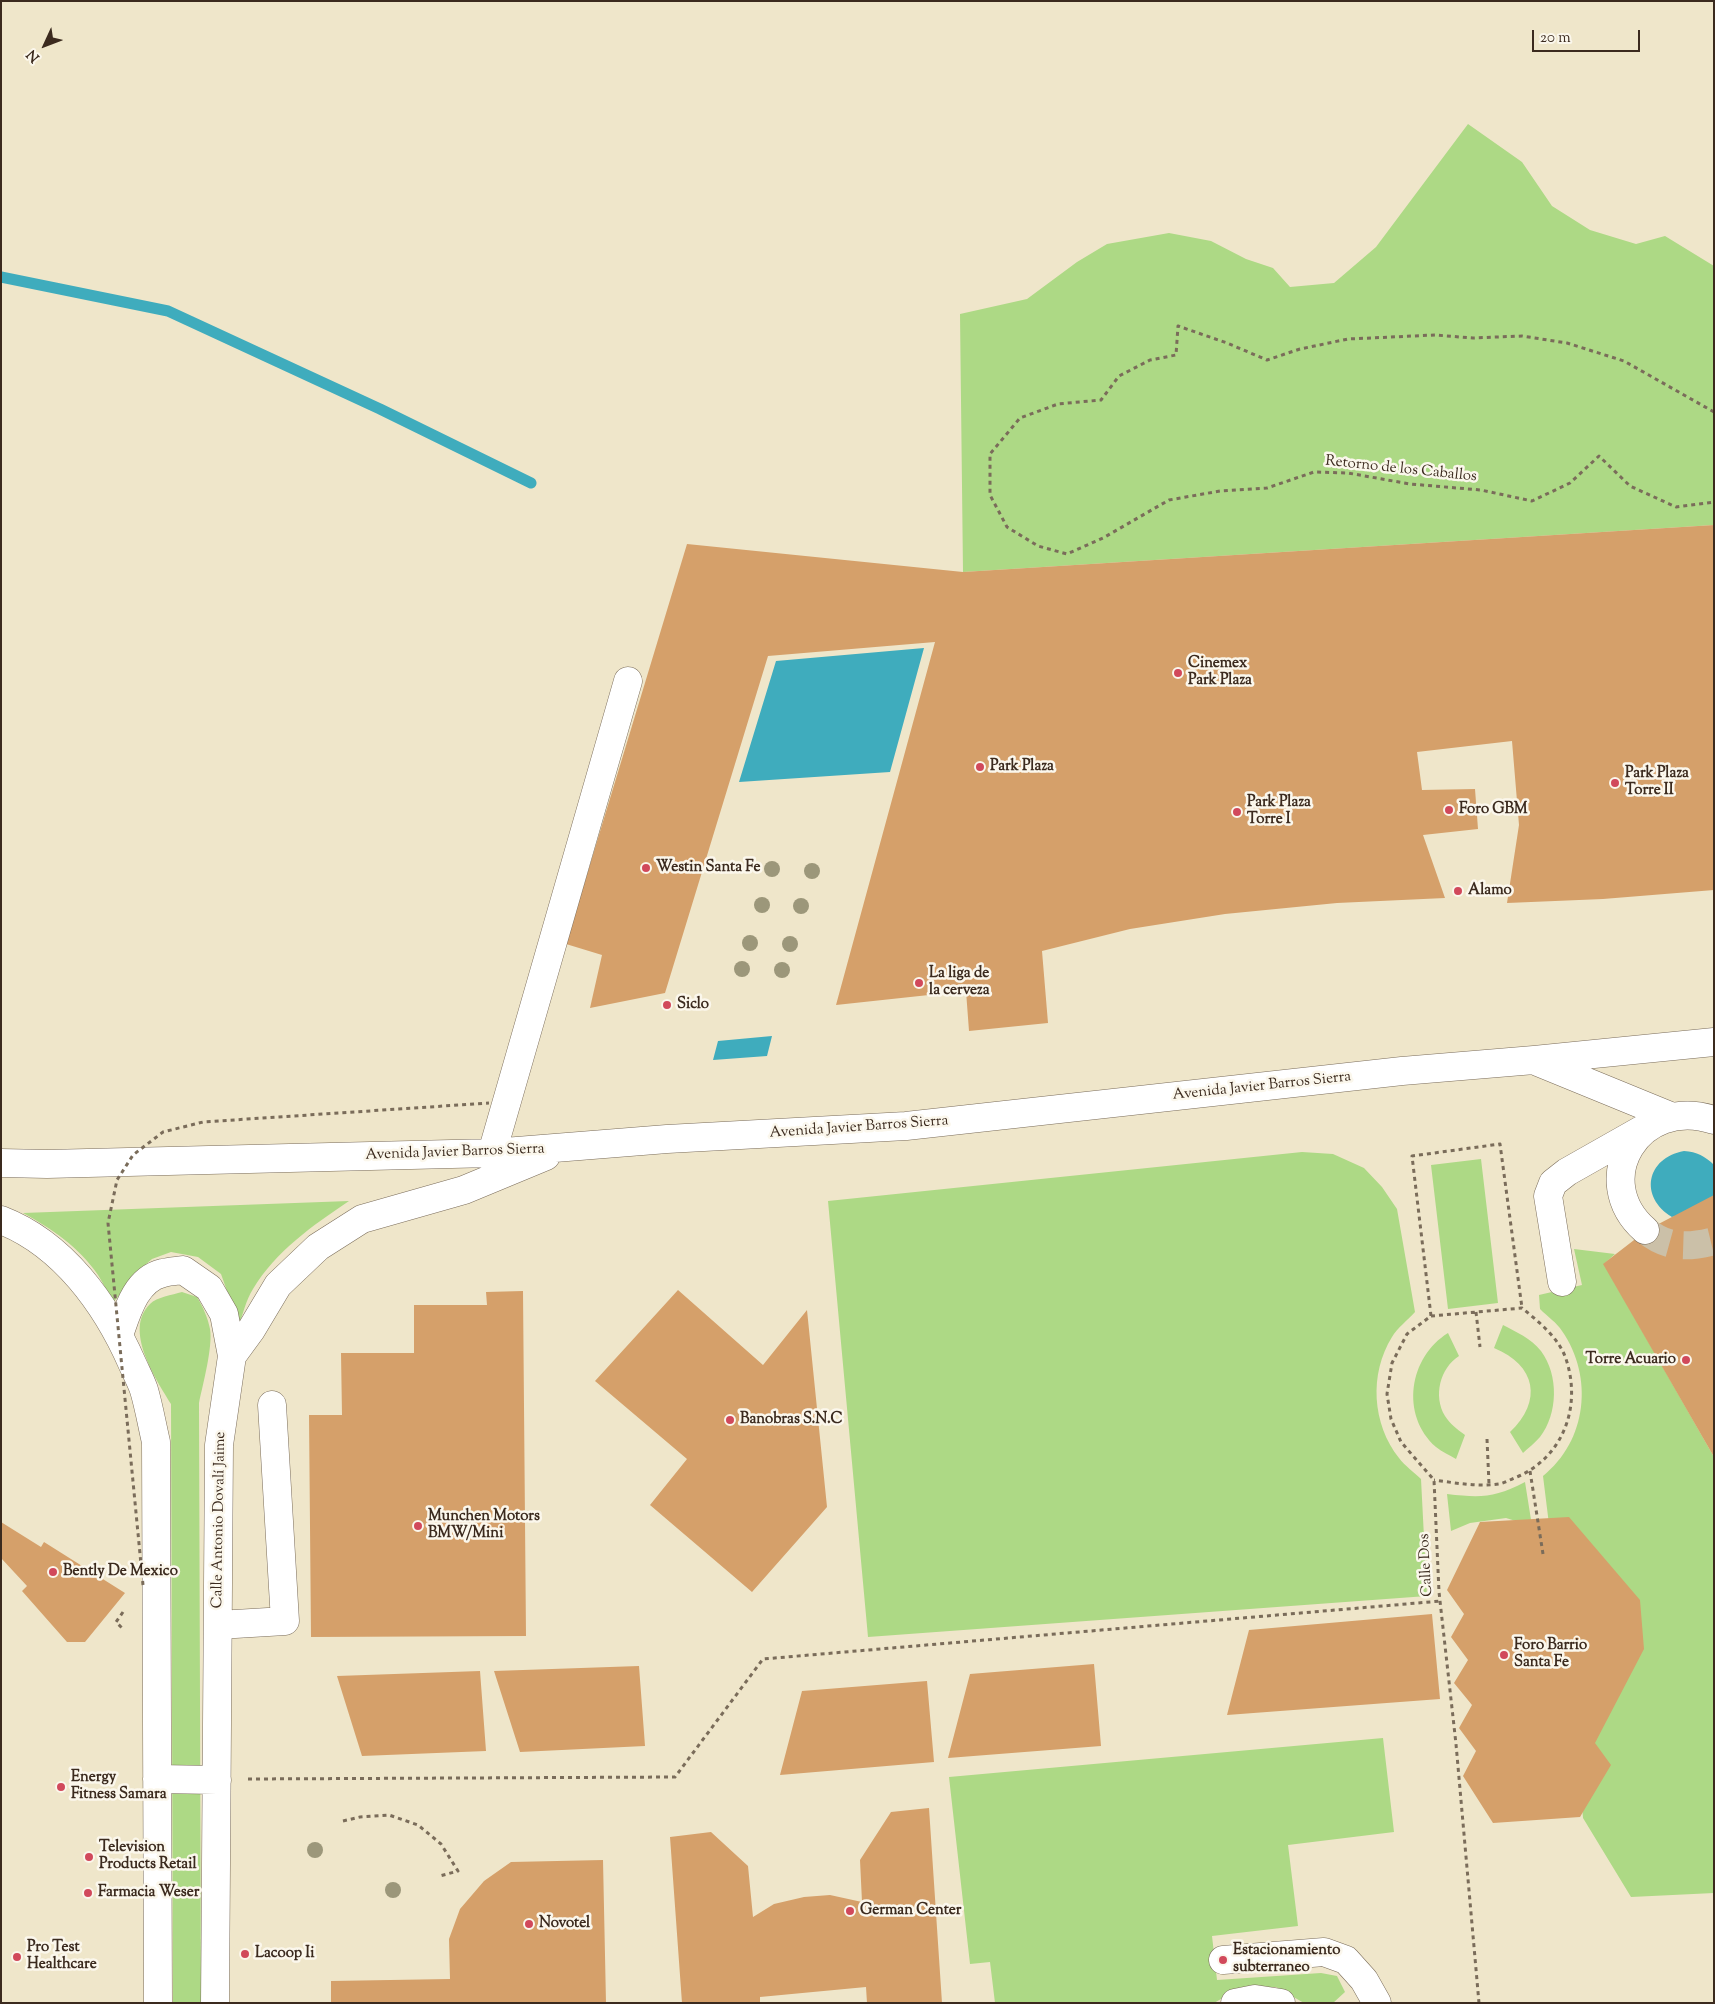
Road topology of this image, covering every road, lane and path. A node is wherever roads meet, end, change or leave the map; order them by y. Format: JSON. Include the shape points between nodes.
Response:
{"nodes":[{"id":1,"x":1714,"y":412,"type":"edge"},
{"id":2,"x":1714,"y":502,"type":"edge"},
{"id":3,"x":628,"y":681,"type":"dead end"},
{"id":4,"x":1714,"y":1042,"type":"edge"},
{"id":5,"x":1534,"y":1060,"type":"junction"},
{"id":6,"x":1714,"y":1097,"type":"edge"},
{"id":7,"x":489,"y":1103,"type":"dead end"},
{"id":8,"x":1681,"y":1119,"type":"edge"},
{"id":9,"x":565,"y":1148,"type":"junction"},
{"id":10,"x":492,"y":1153,"type":"junction"},
{"id":11,"x":1,"y":1163,"type":"edge"},
{"id":12,"x":1,"y":1220,"type":"edge"},
{"id":13,"x":1645,"y":1230,"type":"tunnel mouth"},
{"id":14,"x":1562,"y":1282,"type":"dead end"},
{"id":15,"x":1522,"y":1308,"type":"junction"},
{"id":16,"x":1476,"y":1312,"type":"junction"},
{"id":17,"x":1431,"y":1316,"type":"junction"},
{"id":18,"x":119,"y":1335,"type":"junction"},
{"id":19,"x":1480,"y":1347,"type":"dead end"},
{"id":20,"x":232,"y":1356,"type":"junction"},
{"id":21,"x":272,"y":1405,"type":"dead end"},
{"id":22,"x":1487,"y":1438,"type":"dead end"},
{"id":23,"x":1530,"y":1471,"type":"junction"},
{"id":24,"x":1434,"y":1480,"type":"junction"},
{"id":25,"x":1489,"y":1484,"type":"junction"},
{"id":26,"x":1543,"y":1554,"type":"dead end"},
{"id":27,"x":143,"y":1586,"type":"dead end"},
{"id":28,"x":1441,"y":1601,"type":"junction"},
{"id":29,"x":218,"y":1625,"type":"junction"},
{"id":30,"x":157,"y":1779,"type":"junction"},
{"id":31,"x":216,"y":1780,"type":"junction"},
{"id":32,"x":344,"y":1822,"type":"dead end"},
{"id":33,"x":440,"y":1876,"type":"dead end"},
{"id":34,"x":1223,"y":1960,"type":"dead end"},
{"id":35,"x":158,"y":2003,"type":"edge"},
{"id":36,"x":215,"y":2003,"type":"edge"},
{"id":37,"x":1235,"y":2003,"type":"edge"},
{"id":38,"x":1281,"y":2003,"type":"edge"},
{"id":39,"x":1377,"y":2003,"type":"edge"},
{"id":40,"x":1479,"y":2003,"type":"edge"}],
"edges":[{"from":1,"to":2,"type":"path","name":"Retorno de los Caballos","via":[[1624,361],[1567,343],[1522,336],[1473,338],[1434,335],[1348,339],[1267,360],[1178,326],[1176,355],[1150,360],[1118,376],[1101,400],[1058,404],[1020,418],[990,454],[990,495],[1006,526],[1038,546],[1067,554],[1103,538],[1169,500],[1220,491],[1267,488],[1314,472],[1348,473],[1410,484],[1481,490],[1532,501],[1570,483],[1599,456],[1630,486],[1676,507]]},
{"from":3,"to":10,"type":"street"},
{"from":4,"to":5,"type":"street","name":"Avenida Javier Barros Sierra"},
{"from":5,"to":8,"type":"street"},
{"from":5,"to":9,"type":"street","name":"Avenida Javier Barros Sierra","via":[[1402,1071],[906,1126]]},
{"from":6,"to":8,"type":"street"},
{"from":7,"to":27,"type":"path","bridge":true,"via":[[203,1122],[163,1132],[133,1155],[117,1180],[108,1223]]},
{"from":8,"to":13,"type":"street","via":[[1634,1140],[1624,1160],[1621,1181],[1625,1203],[1635,1222]]},
{"from":8,"to":14,"type":"street","via":[[1567,1172],[1553,1183],[1548,1196]]},
{"from":9,"to":10,"type":"street","name":"Avenida Javier Barros Sierra"},
{"from":9,"to":20,"type":"street","name":"Calle Antonio Dovalí Jaime","via":[[464,1190],[362,1220],[318,1247],[278,1285]]},
{"from":10,"to":11,"type":"street","name":"Avenida Javier Barros Sierra"},
{"from":12,"to":18,"type":"street","via":[[16,1225],[55,1253],[90,1289]]},
{"from":15,"to":16,"type":"path"},
{"from":15,"to":17,"type":"path","via":[[1500,1144],[1412,1156]]},
{"from":15,"to":23,"type":"path","via":[[1549,1331],[1566,1358],[1573,1390],[1569,1421],[1558,1443]]},
{"from":16,"to":17,"type":"path"},
{"from":16,"to":19,"type":"path"},
{"from":17,"to":24,"type":"path","via":[[1407,1334],[1392,1363],[1387,1394],[1391,1419],[1402,1442]]},
{"from":18,"to":20,"type":"street","via":[[128,1308],[142,1284],[161,1273],[183,1270],[209,1288],[224,1314]]},
{"from":18,"to":30,"type":"street","via":[[144,1389],[156,1442]]},
{"from":20,"to":29,"type":"street","name":"Calle Antonio Dovalí Jaime","via":[[219,1445]]},
{"from":21,"to":29,"type":"street","via":[[285,1621]]},
{"from":22,"to":25,"type":"path"},
{"from":23,"to":25,"type":"path","via":[[1501,1484]]},
{"from":23,"to":26,"type":"path"},
{"from":24,"to":25,"type":"path"},
{"from":24,"to":28,"type":"path","name":"Calle Dos"},
{"from":28,"to":31,"type":"path","via":[[763,1660],[675,1777]]},
{"from":28,"to":40,"type":"path","name":"Calle Dos"},
{"from":29,"to":31,"type":"street","name":"Calle Antonio Dovalí Jaime"},
{"from":30,"to":31,"type":"street"},
{"from":30,"to":35,"type":"street"},
{"from":31,"to":36,"type":"street","name":"Calle Antonio Dovalí Jaime"},
{"from":32,"to":33,"type":"path","via":[[389,1814],[418,1825],[441,1844],[458,1871]]},
{"from":34,"to":39,"type":"street","via":[[1324,1952],[1346,1960],[1364,1980]]},
{"from":37,"to":38,"type":"street","via":[[1255,1998]]}]}
